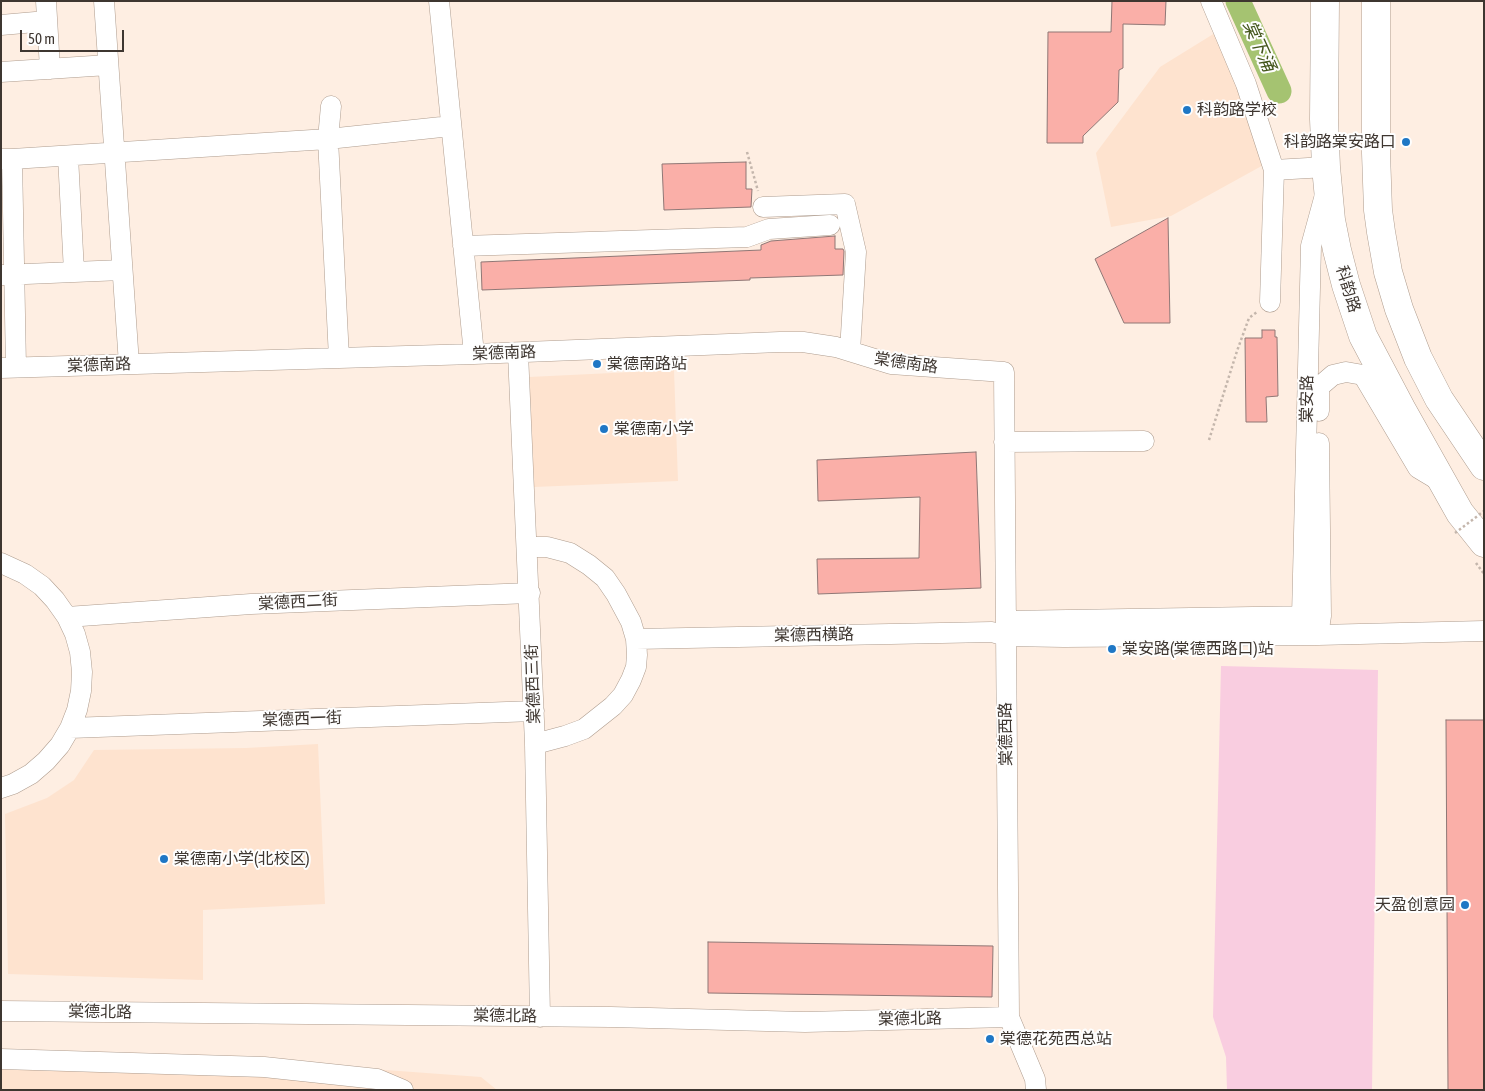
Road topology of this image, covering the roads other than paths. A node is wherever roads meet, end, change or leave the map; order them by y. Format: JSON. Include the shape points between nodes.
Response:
{"nodes":[{"id":1,"x":104,"y":1,"type":"edge"},
{"id":2,"x":438,"y":1,"type":"edge"},
{"id":3,"x":1211,"y":1,"type":"edge"},
{"id":4,"x":1325,"y":1,"type":"edge"},
{"id":5,"x":1376,"y":1,"type":"edge"},
{"id":6,"x":47,"y":11,"type":"edge"},
{"id":7,"x":1,"y":26,"type":"edge"},
{"id":8,"x":108,"y":65,"type":"junction"},
{"id":9,"x":50,"y":69,"type":"junction"},
{"id":10,"x":1,"y":72,"type":"edge"},
{"id":11,"x":331,"y":106,"type":"dead end"},
{"id":12,"x":451,"y":126,"type":"junction"},
{"id":13,"x":328,"y":139,"type":"junction"},
{"id":14,"x":114,"y":152,"type":"junction"},
{"id":15,"x":68,"y":156,"type":"junction"},
{"id":16,"x":6,"y":159,"type":"edge"},
{"id":17,"x":1274,"y":170,"type":"junction"},
{"id":18,"x":1327,"y":176,"type":"junction"},
{"id":19,"x":763,"y":207,"type":"road end"},
{"id":20,"x":830,"y":225,"type":"dead end"},
{"id":21,"x":463,"y":246,"type":"junction"},
{"id":22,"x":122,"y":270,"type":"junction"},
{"id":23,"x":74,"y":272,"type":"junction"},
{"id":24,"x":8,"y":275,"type":"edge"},
{"id":25,"x":1270,"y":302,"type":"road end"},
{"id":26,"x":850,"y":351,"type":"junction"},
{"id":27,"x":518,"y":352,"type":"junction"},
{"id":28,"x":474,"y":354,"type":"junction"},
{"id":29,"x":339,"y":358,"type":"junction"},
{"id":30,"x":129,"y":364,"type":"junction"},
{"id":31,"x":9,"y":367,"type":"edge"},
{"id":32,"x":1004,"y":372,"type":"joint"},
{"id":33,"x":1144,"y":441,"type":"dead end"},
{"id":34,"x":1004,"y":442,"type":"junction"},
{"id":35,"x":1484,"y":466,"type":"edge"},
{"id":36,"x":1444,"y":483,"type":"junction"},
{"id":37,"x":1484,"y":543,"type":"edge"},
{"id":38,"x":528,"y":547,"type":"junction"},
{"id":39,"x":1,"y":563,"type":"edge"},
{"id":40,"x":530,"y":593,"type":"junction"},
{"id":41,"x":67,"y":616,"type":"junction"},
{"id":42,"x":1313,"y":622,"type":"junction"},
{"id":43,"x":1001,"y":629,"type":"junction"},
{"id":44,"x":1484,"y":631,"type":"edge"},
{"id":45,"x":636,"y":639,"type":"junction"},
{"id":46,"x":534,"y":711,"type":"junction"},
{"id":47,"x":70,"y":728,"type":"junction"},
{"id":48,"x":535,"y":744,"type":"junction"},
{"id":49,"x":1,"y":788,"type":"edge"},
{"id":50,"x":1,"y":1011,"type":"edge"},
{"id":51,"x":540,"y":1017,"type":"junction"},
{"id":52,"x":1009,"y":1017,"type":"junction"},
{"id":53,"x":1,"y":1059,"type":"edge"},
{"id":54,"x":403,"y":1090,"type":"edge"},
{"id":55,"x":1036,"y":1090,"type":"edge"}],
"edges":[{"from":1,"to":8,"type":"street"},
{"from":2,"to":12,"type":"street"},
{"from":3,"to":17,"type":"street","via":[[1246,84]]},
{"from":4,"to":18,"type":"highway","name":"科韵路"},
{"from":5,"to":35,"type":"highway","via":[[1377,176],[1388,272],[1418,358],[1439,399]]},
{"from":6,"to":7,"type":"street"},
{"from":6,"to":9,"type":"street"},
{"from":8,"to":9,"type":"street"},
{"from":8,"to":14,"type":"street"},
{"from":9,"to":10,"type":"street"},
{"from":11,"to":13,"type":"street"},
{"from":12,"to":13,"type":"street"},
{"from":12,"to":21,"type":"street"},
{"from":13,"to":14,"type":"street"},
{"from":13,"to":29,"type":"street"},
{"from":14,"to":15,"type":"street"},
{"from":14,"to":22,"type":"street"},
{"from":15,"to":16,"type":"street"},
{"from":15,"to":23,"type":"street"},
{"from":16,"to":24,"type":"street"},
{"from":17,"to":18,"type":"street"},
{"from":17,"to":25,"type":"street"},
{"from":18,"to":36,"type":"highway","name":"科韵路","via":[[1337,250],[1363,336]]},
{"from":18,"to":42,"type":"street","name":"棠安路","via":[[1311,246]]},
{"from":19,"to":26,"type":"street","via":[[845,204],[856,252]]},
{"from":20,"to":21,"type":"street","via":[[769,229],[747,237]]},
{"from":21,"to":28,"type":"street"},
{"from":22,"to":23,"type":"street"},
{"from":22,"to":30,"type":"street"},
{"from":23,"to":24,"type":"street"},
{"from":24,"to":31,"type":"street"},
{"from":26,"to":27,"type":"street","name":"棠德南路","via":[[803,342],[780,342]]},
{"from":26,"to":32,"type":"street","name":"棠德南路","via":[[896,364]]},
{"from":27,"to":28,"type":"street","name":"棠德南路"},
{"from":27,"to":38,"type":"street","name":"棠德西三街"},
{"from":28,"to":29,"type":"street","name":"棠德南路"},
{"from":29,"to":30,"type":"street","name":"棠德南路"},
{"from":30,"to":31,"type":"street","name":"棠德南路"},
{"from":32,"to":34,"type":"street","name":"棠德西路"},
{"from":33,"to":34,"type":"street"},
{"from":34,"to":43,"type":"street","name":"棠德西路"},
{"from":36,"to":37,"type":"highway","name":"科韵路","via":[[1460,513]]},
{"from":36,"to":42,"type":"street","name":"棠安路","via":[[1418,468],[1364,375],[1346,372],[1333,375],[1319,387]]},
{"from":38,"to":40,"type":"street","name":"棠德西三街"},
{"from":38,"to":45,"type":"street","via":[[547,547],[570,553],[605,578],[631,622]]},
{"from":39,"to":41,"type":"street","via":[[42,586]]},
{"from":40,"to":41,"type":"street","name":"棠德西二街"},
{"from":40,"to":46,"type":"street","name":"棠德西三街"},
{"from":41,"to":47,"type":"street","via":[[80,652],[82,672],[77,710]]},
{"from":42,"to":43,"type":"street","via":[[1064,637]]},
{"from":42,"to":44,"type":"street"},
{"from":43,"to":45,"type":"street","name":"棠德西横路"},
{"from":43,"to":52,"type":"street","name":"棠德西路"},
{"from":45,"to":48,"type":"street","via":[[634,673],[623,695],[613,706],[584,729]]},
{"from":46,"to":47,"type":"street","name":"棠德西一街"},
{"from":46,"to":48,"type":"street","name":"棠德西三街"},
{"from":47,"to":49,"type":"street","via":[[60,745],[31,774]]},
{"from":48,"to":51,"type":"street","name":"棠德西三街"},
{"from":50,"to":51,"type":"street","name":"棠德北路"},
{"from":51,"to":52,"type":"street","name":"棠德北路","via":[[805,1022]]},
{"from":52,"to":55,"type":"street","name":"棠德西路","via":[[1035,1079]]},
{"from":53,"to":54,"type":"street","via":[[264,1067],[377,1080]]}]}
